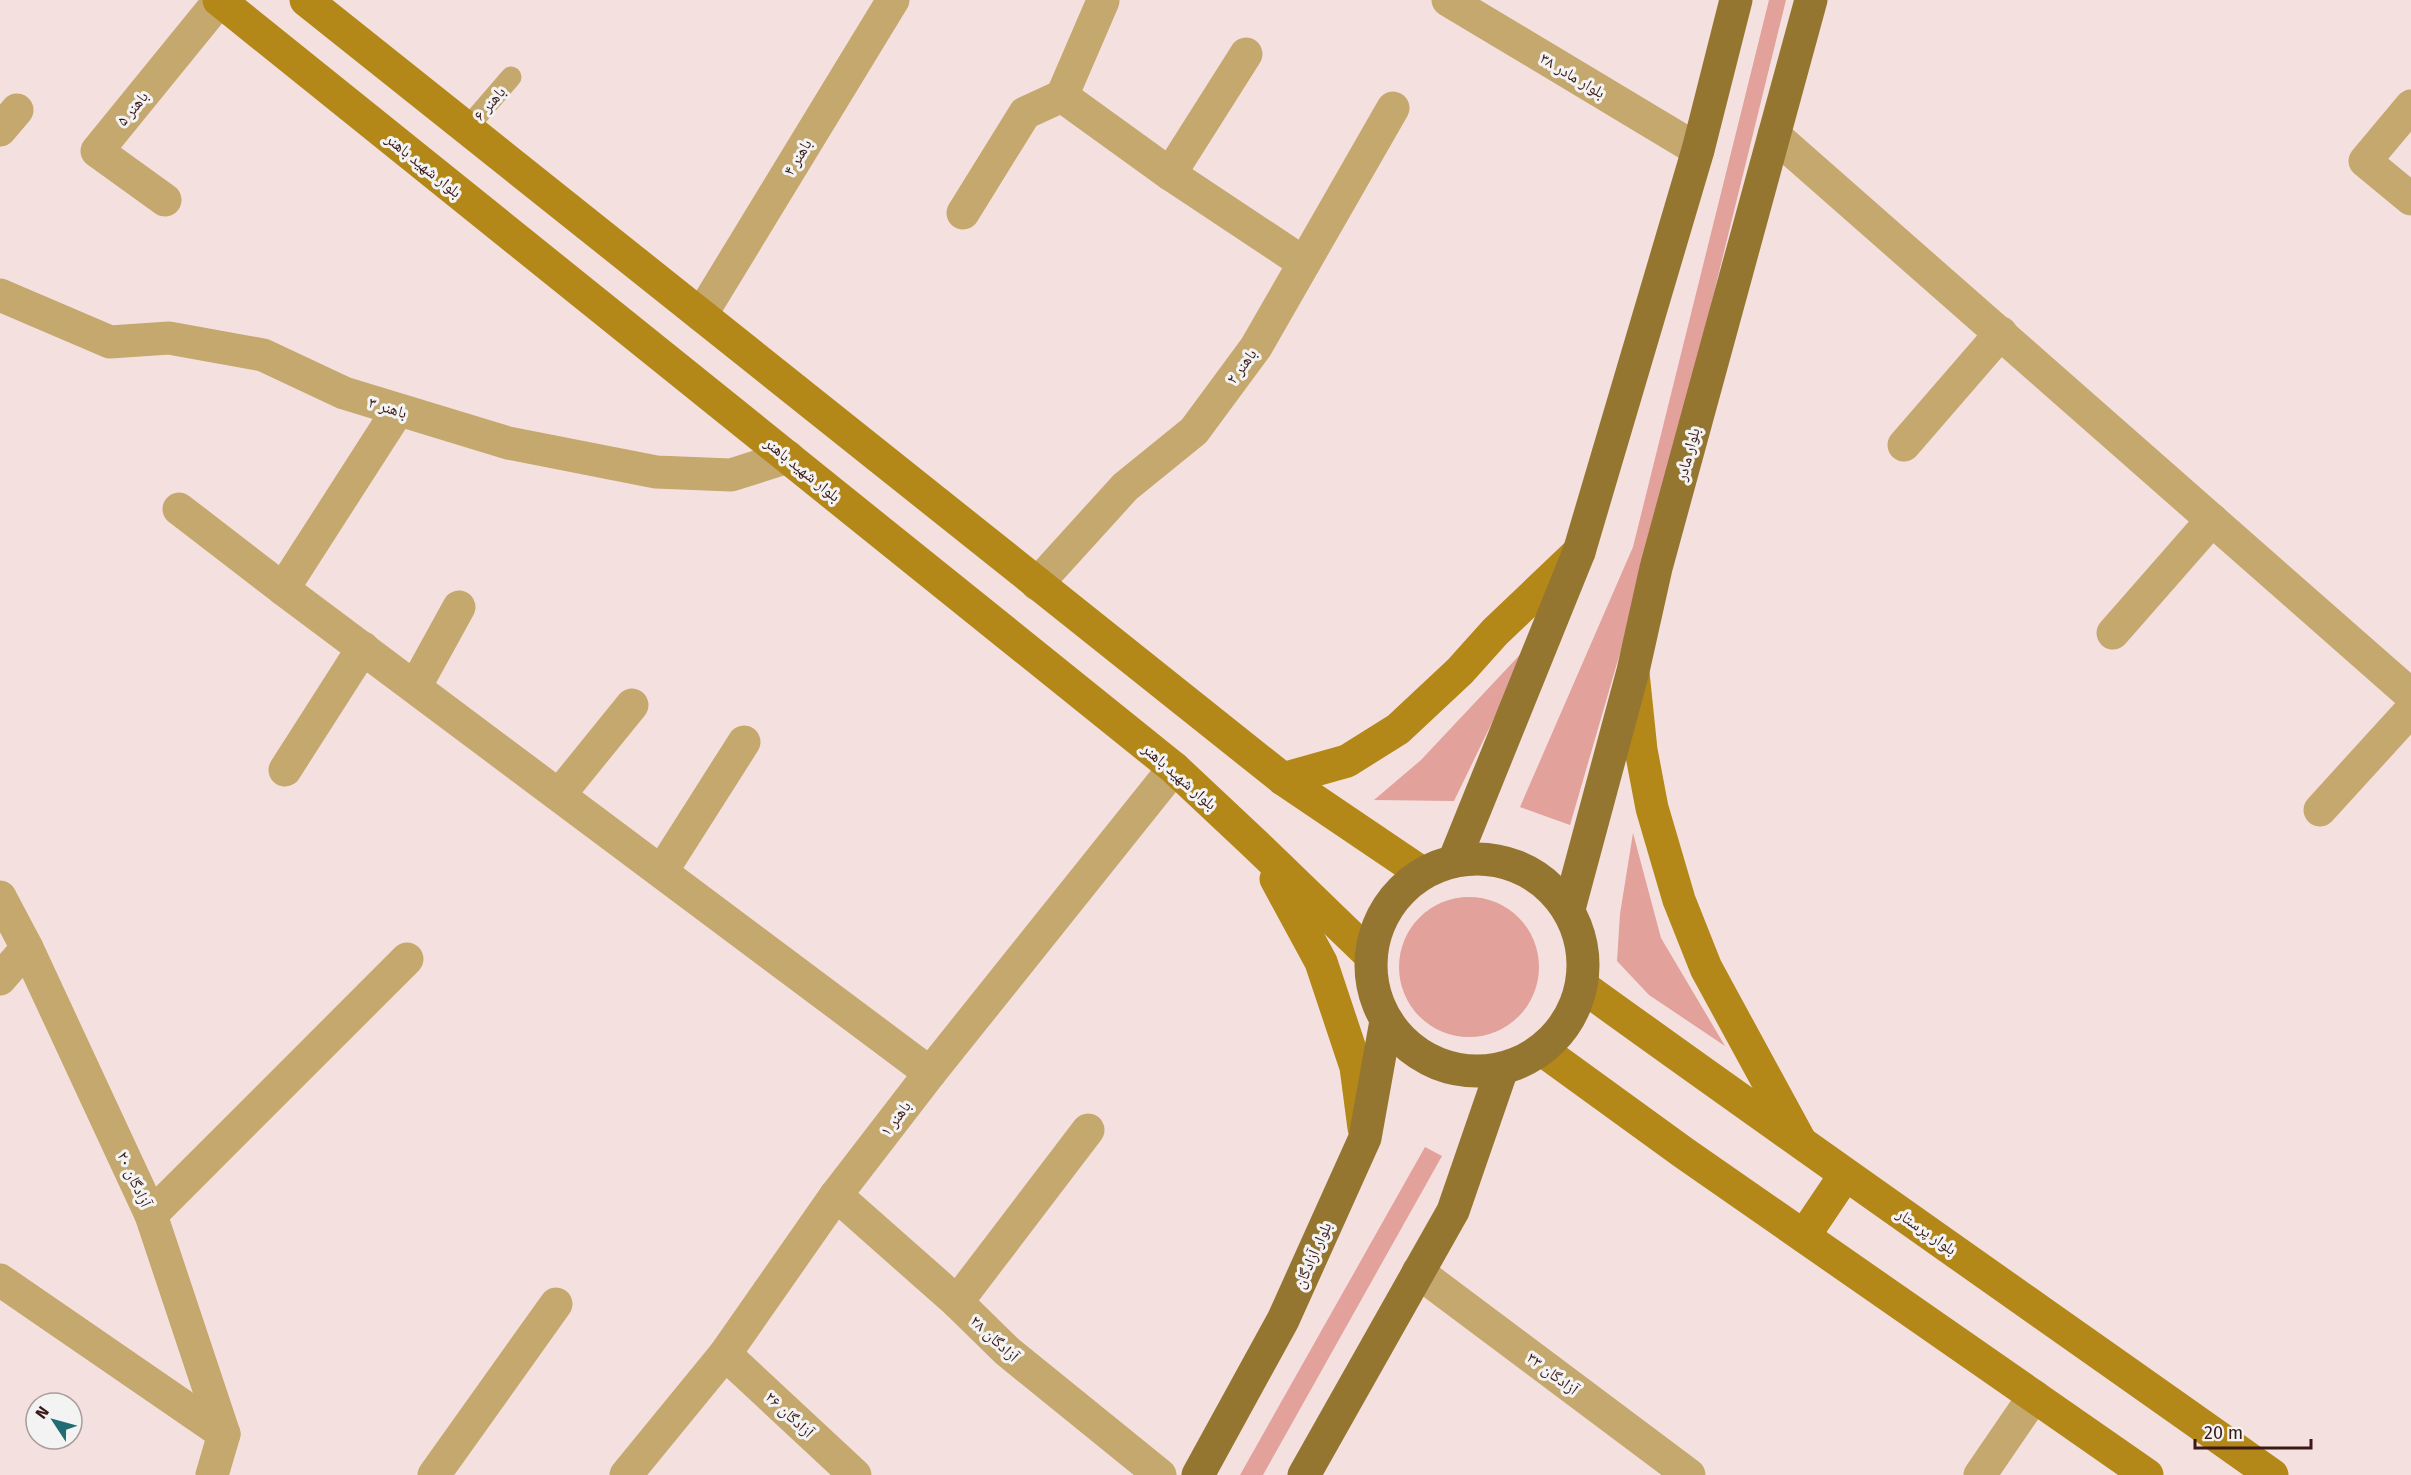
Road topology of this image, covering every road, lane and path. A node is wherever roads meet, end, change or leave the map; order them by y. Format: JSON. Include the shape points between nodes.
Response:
{"nodes":[{"id":1,"x":306,"y":0,"type":"edge"},
{"id":2,"x":893,"y":0,"type":"edge"},
{"id":3,"x":1102,"y":0,"type":"edge"},
{"id":4,"x":1448,"y":0,"type":"edge"},
{"id":5,"x":1736,"y":0,"type":"edge"},
{"id":6,"x":1811,"y":0,"type":"edge"},
{"id":7,"x":229,"y":3,"type":"edge"},
{"id":8,"x":1246,"y":54,"type":"dead end"},
{"id":9,"x":511,"y":77,"type":"dead end"},
{"id":10,"x":1062,"y":96,"type":"junction"},
{"id":11,"x":2411,"y":106,"type":"edge"},
{"id":12,"x":1393,"y":108,"type":"dead end"},
{"id":13,"x":466,"y":128,"type":"junction"},
{"id":14,"x":1774,"y":135,"type":"junction"},
{"id":15,"x":1698,"y":150,"type":"junction"},
{"id":16,"x":1170,"y":174,"type":"junction"},
{"id":17,"x":2411,"y":199,"type":"edge"},
{"id":18,"x":165,"y":200,"type":"dead end"},
{"id":19,"x":963,"y":213,"type":"dead end"},
{"id":20,"x":1304,"y":263,"type":"junction"},
{"id":21,"x":0,"y":295,"type":"edge"},
{"id":22,"x":701,"y":315,"type":"junction"},
{"id":23,"x":2001,"y":333,"type":"junction"},
{"id":24,"x":398,"y":410,"type":"junction"},
{"id":25,"x":1904,"y":445,"type":"dead end"},
{"id":26,"x":788,"y":457,"type":"junction"},
{"id":27,"x":179,"y":509,"type":"dead end"},
{"id":28,"x":2212,"y":520,"type":"junction"},
{"id":29,"x":1579,"y":552,"type":"junction"},
{"id":30,"x":1037,"y":584,"type":"junction"},
{"id":31,"x":283,"y":589,"type":"junction"},
{"id":32,"x":459,"y":607,"type":"dead end"},
{"id":33,"x":2113,"y":633,"type":"dead end"},
{"id":34,"x":363,"y":648,"type":"junction"},
{"id":35,"x":1633,"y":671,"type":"junction"},
{"id":36,"x":415,"y":687,"type":"junction"},
{"id":37,"x":2411,"y":696,"type":"edge"},
{"id":38,"x":632,"y":705,"type":"dead end"},
{"id":39,"x":2411,"y":710,"type":"edge"},
{"id":40,"x":744,"y":742,"type":"dead end"},
{"id":41,"x":1174,"y":768,"type":"junction"},
{"id":42,"x":285,"y":770,"type":"dead end"},
{"id":43,"x":1283,"y":779,"type":"junction"},
{"id":44,"x":560,"y":795,"type":"junction"},
{"id":45,"x":2320,"y":810,"type":"dead end"},
{"id":46,"x":1255,"y":844,"type":"junction"},
{"id":47,"x":1454,"y":861,"type":"junction"},
{"id":48,"x":662,"y":871,"type":"junction"},
{"id":49,"x":1422,"y":873,"type":"junction"},
{"id":50,"x":0,"y":897,"type":"edge"},
{"id":51,"x":1569,"y":909,"type":"junction"},
{"id":52,"x":27,"y":948,"type":"junction"},
{"id":53,"x":1371,"y":956,"type":"junction"},
{"id":54,"x":407,"y":960,"type":"dead end"},
{"id":55,"x":0,"y":979,"type":"edge"},
{"id":56,"x":1582,"y":986,"type":"junction"},
{"id":57,"x":1386,"y":1021,"type":"junction"},
{"id":58,"x":1542,"y":1050,"type":"junction"},
{"id":59,"x":1502,"y":1069,"type":"junction"},
{"id":60,"x":930,"y":1073,"type":"junction"},
{"id":61,"x":1088,"y":1130,"type":"dead end"},
{"id":62,"x":1365,"y":1138,"type":"junction"},
{"id":63,"x":1803,"y":1146,"type":"junction"},
{"id":64,"x":1845,"y":1175,"type":"junction"},
{"id":65,"x":836,"y":1195,"type":"junction"},
{"id":66,"x":151,"y":1215,"type":"junction"},
{"id":67,"x":1804,"y":1236,"type":"junction"},
{"id":68,"x":1418,"y":1272,"type":"junction"},
{"id":69,"x":0,"y":1280,"type":"edge"},
{"id":70,"x":957,"y":1302,"type":"junction"},
{"id":71,"x":556,"y":1304,"type":"dead end"},
{"id":72,"x":725,"y":1354,"type":"junction"},
{"id":73,"x":2034,"y":1396,"type":"junction"},
{"id":74,"x":224,"y":1434,"type":"junction"},
{"id":75,"x":212,"y":1475,"type":"edge"},
{"id":76,"x":434,"y":1475,"type":"edge"},
{"id":77,"x":626,"y":1475,"type":"edge"},
{"id":78,"x":855,"y":1475,"type":"edge"},
{"id":79,"x":1160,"y":1475,"type":"edge"},
{"id":80,"x":1198,"y":1475,"type":"edge"},
{"id":81,"x":1304,"y":1475,"type":"edge"},
{"id":82,"x":1689,"y":1475,"type":"edge"},
{"id":83,"x":1980,"y":1475,"type":"edge"},
{"id":84,"x":2147,"y":1475,"type":"edge"},
{"id":85,"x":2272,"y":1475,"type":"edge"}],
"edges":[{"from":1,"to":13,"type":"main road"},
{"from":2,"to":22,"type":"street","name":"باهنر ۴"},
{"from":3,"to":10,"type":"street"},
{"from":4,"to":15,"type":"street","name":"بلوار مادر ۳۸"},
{"from":5,"to":15,"type":"main road"},
{"from":6,"to":14,"type":"main road","name":"بلوار مادر"},
{"from":7,"to":18,"type":"street","name":"باهنر ۵","via":[[97,151]]},
{"from":7,"to":26,"type":"main road","name":"بلوار شهید باهنر"},
{"from":8,"to":16,"type":"street"},
{"from":9,"to":13,"type":"lane","name":"باهنر ۶"},
{"from":10,"to":16,"type":"street"},
{"from":10,"to":19,"type":"street","via":[[1025,113]]},
{"from":11,"to":17,"type":"street","via":[[2365,161]]},
{"from":12,"to":20,"type":"street","name":"باهنر ۲"},
{"from":13,"to":22,"type":"main road"},
{"from":14,"to":23,"type":"street"},
{"from":14,"to":35,"type":"main road","name":"بلوار مادر","via":[[1656,568]]},
{"from":15,"to":29,"type":"main road"},
{"from":16,"to":20,"type":"street"},
{"from":20,"to":30,"type":"street","name":"باهنر ۲","via":[[1256,347],[1194,431],[1125,487]]},
{"from":21,"to":24,"type":"street","name":"باهنر ۳","via":[[110,342],[169,338],[263,355],[344,393]]},
{"from":22,"to":30,"type":"main road"},
{"from":23,"to":25,"type":"street"},
{"from":23,"to":28,"type":"street"},
{"from":24,"to":26,"type":"street","name":"باهنر ۳","via":[[508,443],[656,472],[731,475]]},
{"from":24,"to":31,"type":"street"},
{"from":26,"to":41,"type":"main road","name":"بلوار شهید باهنر"},
{"from":27,"to":31,"type":"street"},
{"from":28,"to":33,"type":"street"},
{"from":28,"to":37,"type":"street"},
{"from":29,"to":43,"type":"main road","via":[[1398,729],[1347,761]]},
{"from":29,"to":47,"type":"main road"},
{"from":30,"to":43,"type":"main road"},
{"from":31,"to":34,"type":"street"},
{"from":32,"to":36,"type":"street"},
{"from":34,"to":36,"type":"street"},
{"from":34,"to":42,"type":"street"},
{"from":35,"to":51,"type":"main road","name":"بلوار مادر"},
{"from":35,"to":63,"type":"main road","via":[[1645,773],[1679,900],[1706,968]]},
{"from":36,"to":44,"type":"street"},
{"from":38,"to":44,"type":"street"},
{"from":39,"to":45,"type":"street"},
{"from":40,"to":48,"type":"street"},
{"from":41,"to":46,"type":"main road","name":"بلوار شهید باهنر"},
{"from":41,"to":60,"type":"street","name":"باهنر ۱"},
{"from":43,"to":49,"type":"main road"},
{"from":44,"to":48,"type":"street"},
{"from":46,"to":53,"type":"main road","name":"بلوار شهید باهنر"},
{"from":46,"to":62,"type":"main road","via":[[1321,962],[1356,1067]]},
{"from":47,"to":49,"type":"main road"},
{"from":47,"to":51,"type":"main road","via":[[1487,858],[1519,866],[1548,884]]},
{"from":48,"to":60,"type":"street"},
{"from":49,"to":53,"type":"main road","via":[[1396,895],[1379,924]]},
{"from":50,"to":52,"type":"street","name":"آزادگان ۲۰"},
{"from":51,"to":56,"type":"main road","via":[[1580,934]]},
{"from":52,"to":55,"type":"street"},
{"from":52,"to":66,"type":"street","name":"آزادگان ۲۰"},
{"from":53,"to":57,"type":"main road","via":[[1373,990]]},
{"from":54,"to":66,"type":"street"},
{"from":56,"to":58,"type":"main road","via":[[1560,1032]]},
{"from":56,"to":63,"type":"main road","name":"بلوار پرستار"},
{"from":57,"to":59,"type":"main road","via":[[1407,1046],[1436,1064],[1468,1072]]},
{"from":57,"to":62,"type":"main road","name":"بلوار آزادگان"},
{"from":58,"to":59,"type":"main road"},
{"from":58,"to":67,"type":"main road"},
{"from":59,"to":68,"type":"main road","via":[[1453,1211]]},
{"from":60,"to":65,"type":"street","name":"باهنر ۱"},
{"from":61,"to":70,"type":"street"},
{"from":62,"to":80,"type":"main road","name":"بلوار آزادگان","via":[[1282,1320]]},
{"from":63,"to":64,"type":"main road","name":"بلوار پرستار"},
{"from":64,"to":67,"type":"main road"},
{"from":64,"to":85,"type":"main road","name":"بلوار پرستار"},
{"from":65,"to":70,"type":"street","name":"آزادگان ۲۸"},
{"from":65,"to":72,"type":"street","name":"باهنر ۱"},
{"from":66,"to":74,"type":"street","name":"آزادگان ۲۰"},
{"from":67,"to":73,"type":"main road"},
{"from":68,"to":81,"type":"main road"},
{"from":68,"to":82,"type":"street","name":"آزادگان ۳۳"},
{"from":69,"to":74,"type":"street"},
{"from":70,"to":79,"type":"street","name":"آزادگان ۲۸","via":[[1007,1351]]},
{"from":71,"to":76,"type":"street"},
{"from":72,"to":77,"type":"street","name":"باهنر ۱"},
{"from":72,"to":78,"type":"street","name":"آزادگان ۲۶"},
{"from":73,"to":83,"type":"street"},
{"from":73,"to":84,"type":"main road"},
{"from":74,"to":75,"type":"street"}]}
